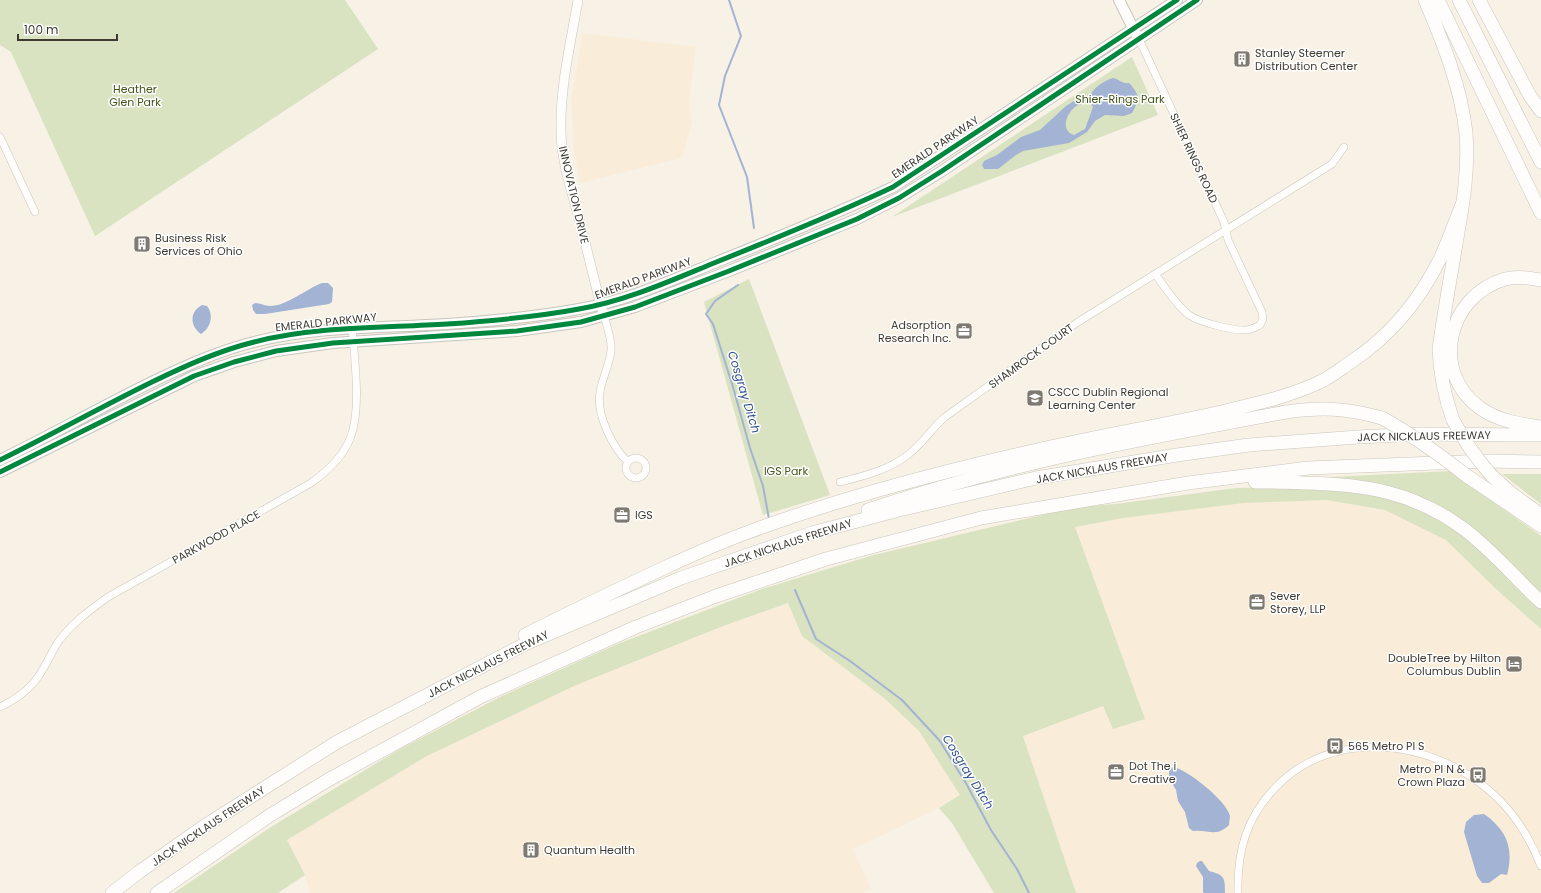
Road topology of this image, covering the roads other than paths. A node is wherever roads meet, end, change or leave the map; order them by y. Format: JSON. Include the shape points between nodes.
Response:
{"nodes":[{"id":1,"x":578,"y":0,"type":"edge"},
{"id":2,"x":1119,"y":0,"type":"edge"},
{"id":3,"x":1177,"y":0,"type":"edge"},
{"id":4,"x":1197,"y":0,"type":"edge"},
{"id":5,"x":1425,"y":0,"type":"edge"},
{"id":6,"x":1438,"y":0,"type":"edge"},
{"id":7,"x":1459,"y":0,"type":"edge"},
{"id":8,"x":1479,"y":0,"type":"edge"},
{"id":9,"x":1133,"y":28,"type":"junction"},
{"id":10,"x":1139,"y":40,"type":"junction"},
{"id":11,"x":1515,"y":111,"type":"junction"},
{"id":12,"x":1541,"y":111,"type":"edge"},
{"id":13,"x":0,"y":137,"type":"edge"},
{"id":14,"x":1344,"y":147,"type":"dead end"},
{"id":15,"x":1541,"y":157,"type":"edge"},
{"id":16,"x":1541,"y":162,"type":"edge"},
{"id":17,"x":1463,"y":202,"type":"junction"},
{"id":18,"x":35,"y":212,"type":"dead end"},
{"id":19,"x":1541,"y":213,"type":"edge"},
{"id":20,"x":1225,"y":230,"type":"junction"},
{"id":21,"x":1156,"y":274,"type":"junction"},
{"id":22,"x":1541,"y":280,"type":"edge"},
{"id":23,"x":601,"y":305,"type":"junction"},
{"id":24,"x":604,"y":316,"type":"junction"},
{"id":25,"x":352,"y":328,"type":"junction"},
{"id":26,"x":353,"y":341,"type":"junction"},
{"id":27,"x":1541,"y":427,"type":"edge"},
{"id":28,"x":1541,"y":434,"type":"edge"},
{"id":29,"x":0,"y":460,"type":"edge"},
{"id":30,"x":628,"y":462,"type":"dead end"},
{"id":31,"x":1541,"y":462,"type":"edge"},
{"id":32,"x":0,"y":472,"type":"edge"},
{"id":33,"x":840,"y":482,"type":"dead end"},
{"id":34,"x":1173,"y":486,"type":"junction"},
{"id":35,"x":1541,"y":515,"type":"edge"},
{"id":36,"x":1541,"y":526,"type":"edge"},
{"id":37,"x":760,"y":551,"type":"junction"},
{"id":38,"x":1541,"y":602,"type":"edge"},
{"id":39,"x":0,"y":707,"type":"edge"},
{"id":40,"x":337,"y":742,"type":"junction"},
{"id":41,"x":1541,"y":866,"type":"edge"},
{"id":42,"x":112,"y":893,"type":"edge"},
{"id":43,"x":157,"y":893,"type":"edge"},
{"id":44,"x":1238,"y":893,"type":"edge"}],
"edges":[{"from":1,"to":23,"type":"street","name":"INNOVATION DRIVE","via":[[567,60],[561,115],[562,152]]},
{"from":2,"to":9,"type":"main road","name":"SHIER RINGS ROAD"},
{"from":3,"to":9,"type":"main road","name":"EMERALD PARKWAY"},
{"from":4,"to":10,"type":"main road","name":"EMERALD PARKWAY"},
{"from":5,"to":17,"type":"highway","via":[[1451,67],[1463,111],[1467,167]]},
{"from":6,"to":19,"type":"highway"},
{"from":7,"to":11,"type":"highway"},
{"from":8,"to":12,"type":"highway","via":[[1530,96]]},
{"from":9,"to":10,"type":"main road","name":"SHIER RINGS ROAD"},
{"from":9,"to":23,"type":"main road","name":"EMERALD PARKWAY","via":[[893,187],[767,242],[633,295]]},
{"from":10,"to":20,"type":"street","name":"SHIER RINGS ROAD","via":[[1224,222]]},
{"from":10,"to":24,"type":"main road","name":"EMERALD PARKWAY","via":[[899,198],[857,219],[729,271],[636,307]]},
{"from":11,"to":15,"type":"highway"},
{"from":11,"to":16,"type":"highway"},
{"from":13,"to":18,"type":"street"},
{"from":14,"to":20,"type":"street","name":"SHAMROCK COURT","via":[[1332,164]]},
{"from":17,"to":35,"type":"highway","bridge":true,"via":[[1439,349],[1445,397],[1453,420],[1478,460],[1512,494]]},
{"from":17,"to":40,"type":"highway","via":[[1440,258],[1416,301],[1367,351],[1324,380],[1273,400],[1052,446],[946,472],[790,517],[743,534],[558,618],[454,673]]},
{"from":20,"to":21,"type":"street","name":"SHAMROCK COURT"},
{"from":20,"to":21,"type":"street","name":"SHIER RINGS ROAD","via":[[1262,312],[1263,319],[1260,325],[1245,330],[1230,328],[1204,322],[1189,315]]},
{"from":21,"to":33,"type":"street","name":"SHAMROCK COURT","via":[[1078,322],[945,417],[909,454],[870,474]]},
{"from":22,"to":27,"type":"highway","via":[[1523,277],[1506,279],[1473,297],[1460,314],[1452,333],[1450,352],[1459,385],[1468,398],[1481,409],[1496,417]]},
{"from":23,"to":24,"type":"street","name":"INNOVATION DRIVE"},
{"from":23,"to":25,"type":"main road","name":"EMERALD PARKWAY","via":[[514,318]]},
{"from":24,"to":26,"type":"main road","name":"EMERALD PARKWAY","via":[[581,322],[517,331]]},
{"from":24,"to":30,"type":"street","via":[[611,350],[599,402],[603,419],[615,446]]},
{"from":25,"to":26,"type":"street","name":"PARKWOOD PLACE"},
{"from":25,"to":29,"type":"main road","name":"EMERALD PARKWAY","via":[[272,338],[189,364]]},
{"from":26,"to":32,"type":"main road","name":"EMERALD PARKWAY","via":[[276,352],[215,368],[137,403]]},
{"from":26,"to":39,"type":"street","name":"PARKWOOD PLACE","via":[[357,398],[355,423],[346,448],[331,468],[311,483],[108,597],[72,626],[26,690]]},
{"from":28,"to":37,"type":"highway","name":"JACK NICKLAUS FREEWAY","via":[[1358,437],[1249,445],[1177,455],[1036,478],[812,533]]},
{"from":31,"to":34,"type":"highway","via":[[1486,461],[1308,468]]},
{"from":34,"to":38,"type":"highway","via":[[1266,482],[1333,483],[1375,488],[1409,498],[1439,512],[1464,529]]},
{"from":34,"to":43,"type":"highway","via":[[981,518],[938,529],[826,559],[716,596],[636,627],[480,696],[328,780],[269,816]]},
{"from":36,"to":37,"type":"highway","bridge":true,"via":[[1422,442],[1382,418],[1338,409],[1312,409],[1100,448],[950,484],[823,525]]},
{"from":37,"to":40,"type":"highway","name":"JACK NICKLAUS FREEWAY","via":[[681,578],[527,643]]},
{"from":40,"to":42,"type":"highway","name":"JACK NICKLAUS FREEWAY","via":[[203,827]]},
{"from":41,"to":44,"type":"street","via":[[1528,838],[1512,814],[1491,792],[1463,772],[1428,756],[1395,748],[1360,747],[1327,754],[1304,764],[1270,793],[1256,812],[1244,838],[1240,852]]}]}
